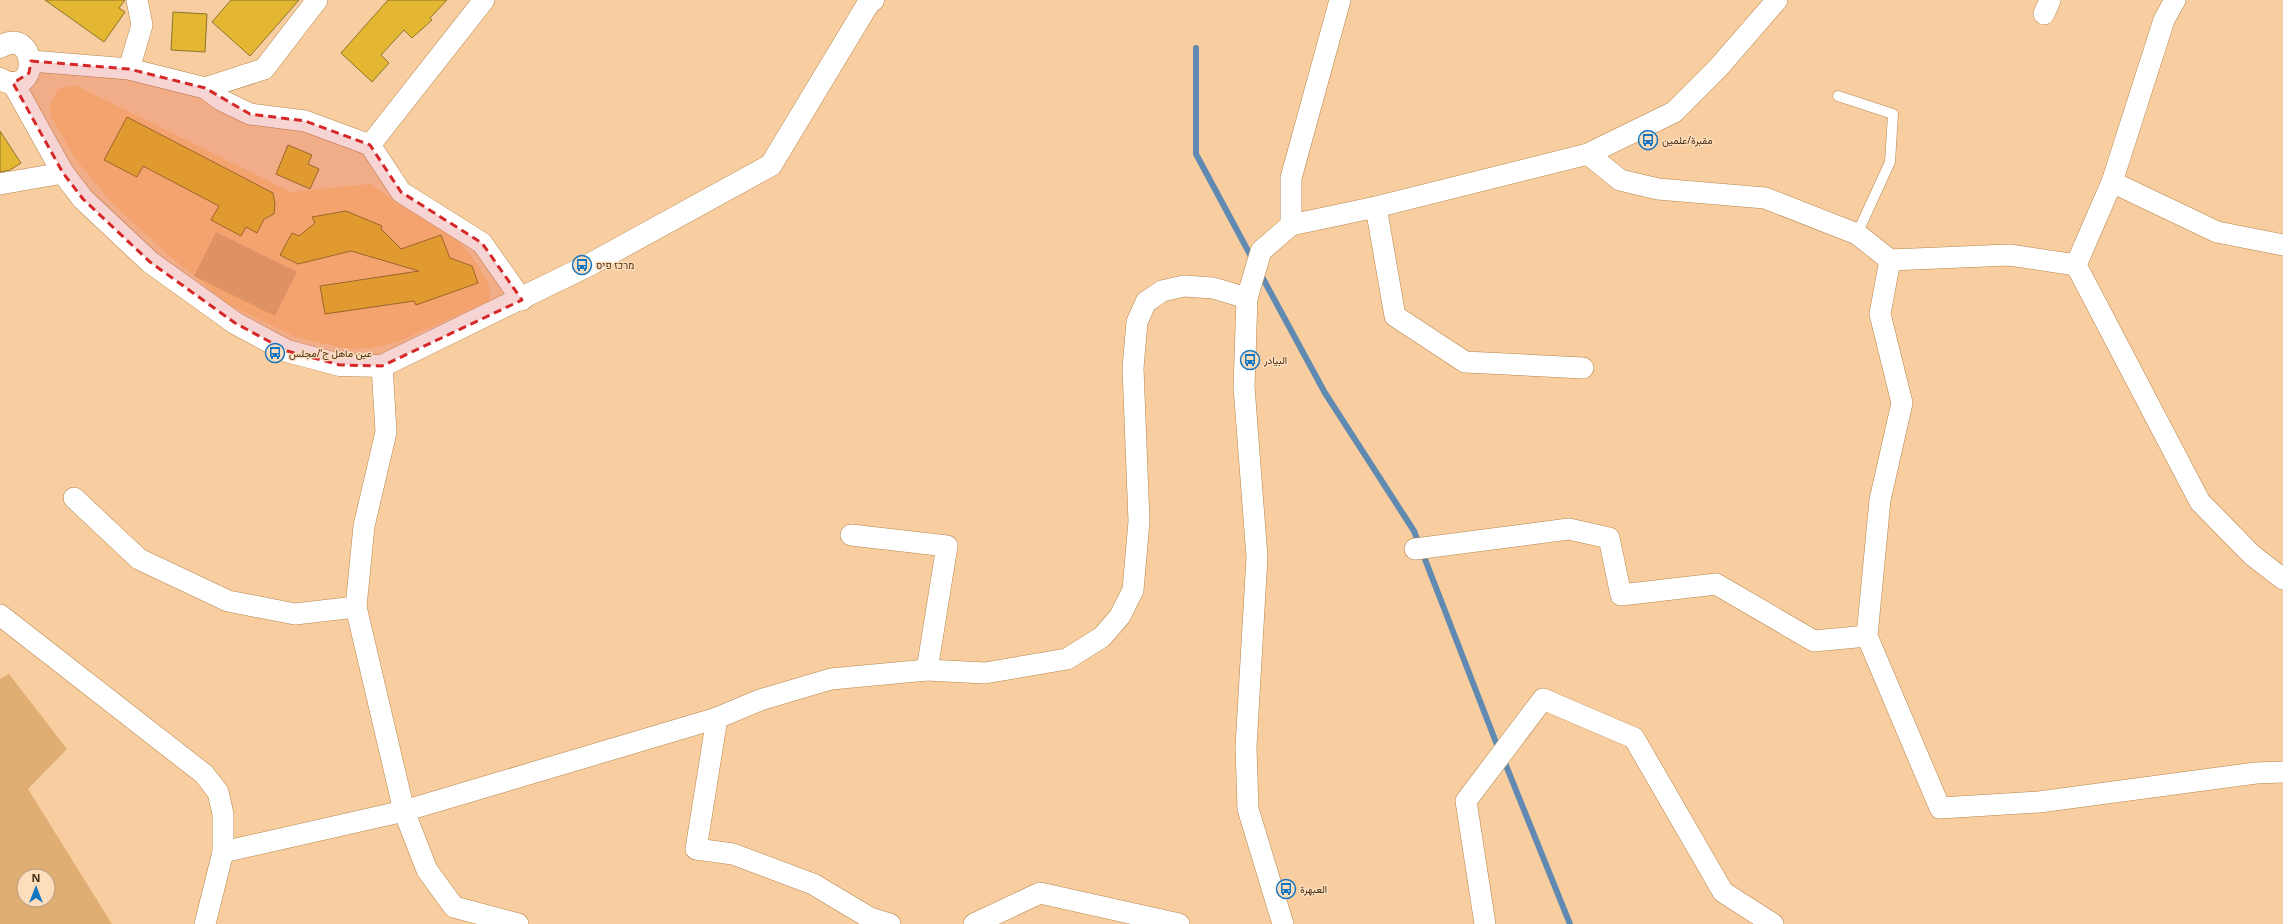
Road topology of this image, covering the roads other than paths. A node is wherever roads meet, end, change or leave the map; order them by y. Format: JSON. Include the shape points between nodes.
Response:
{"nodes":[{"id":1,"x":137,"y":0,"type":"edge"},
{"id":2,"x":317,"y":0,"type":"edge"},
{"id":3,"x":484,"y":0,"type":"edge"},
{"id":4,"x":873,"y":0,"type":"edge"},
{"id":5,"x":1340,"y":0,"type":"edge"},
{"id":6,"x":1777,"y":0,"type":"edge"},
{"id":7,"x":2175,"y":0,"type":"edge"},
{"id":8,"x":0,"y":47,"type":"edge"},
{"id":9,"x":31,"y":61,"type":"junction"},
{"id":10,"x":129,"y":69,"type":"junction"},
{"id":11,"x":7,"y":81,"type":"edge"},
{"id":12,"x":205,"y":88,"type":"junction"},
{"id":13,"x":1838,"y":96,"type":"dead end"},
{"id":14,"x":370,"y":145,"type":"junction"},
{"id":15,"x":1588,"y":154,"type":"junction"},
{"id":16,"x":63,"y":173,"type":"junction"},
{"id":17,"x":2112,"y":182,"type":"junction"},
{"id":18,"x":0,"y":184,"type":"edge"},
{"id":19,"x":1376,"y":207,"type":"junction"},
{"id":20,"x":1291,"y":225,"type":"junction"},
{"id":21,"x":1856,"y":234,"type":"junction"},
{"id":22,"x":2283,"y":245,"type":"edge"},
{"id":23,"x":1890,"y":260,"type":"junction"},
{"id":24,"x":2076,"y":265,"type":"junction"},
{"id":25,"x":1247,"y":298,"type":"junction"},
{"id":26,"x":522,"y":300,"type":"junction"},
{"id":27,"x":382,"y":366,"type":"junction"},
{"id":28,"x":1583,"y":368,"type":"dead end"},
{"id":29,"x":74,"y":498,"type":"dead end"},
{"id":30,"x":852,"y":535,"type":"dead end"},
{"id":31,"x":1415,"y":549,"type":"dead end"},
{"id":32,"x":2283,"y":579,"type":"edge"},
{"id":33,"x":356,"y":607,"type":"junction"},
{"id":34,"x":0,"y":614,"type":"edge"},
{"id":35,"x":1867,"y":636,"type":"junction"},
{"id":36,"x":927,"y":670,"type":"junction"},
{"id":37,"x":717,"y":718,"type":"junction"},
{"id":38,"x":2283,"y":772,"type":"edge"},
{"id":39,"x":404,"y":811,"type":"junction"},
{"id":40,"x":223,"y":852,"type":"junction"},
{"id":41,"x":205,"y":924,"type":"edge"},
{"id":42,"x":518,"y":924,"type":"edge"},
{"id":43,"x":890,"y":924,"type":"edge"},
{"id":44,"x":974,"y":924,"type":"edge"},
{"id":45,"x":1179,"y":924,"type":"edge"},
{"id":46,"x":1283,"y":924,"type":"edge"},
{"id":47,"x":1485,"y":924,"type":"edge"},
{"id":48,"x":1773,"y":924,"type":"edge"}],
"edges":[{"from":1,"to":10,"type":"street","via":[[142,25]]},
{"from":2,"to":12,"type":"street","via":[[264,69]]},
{"from":3,"to":14,"type":"street"},
{"from":4,"to":26,"type":"street","via":[[868,4],[771,165],[589,266]]},
{"from":5,"to":20,"type":"street","via":[[1291,178]]},
{"from":6,"to":15,"type":"street","via":[[1718,68],[1674,112]]},
{"from":7,"to":17,"type":"street","via":[[2164,20]]},
{"from":8,"to":9,"type":"street","via":[[8,44],[20,46]]},
{"from":9,"to":10,"type":"street"},
{"from":9,"to":11,"type":"street","via":[[29,73],[19,81]]},
{"from":10,"to":12,"type":"street"},
{"from":11,"to":16,"type":"street"},
{"from":12,"to":14,"type":"street","via":[[221,100],[250,114],[305,121]]},
{"from":13,"to":21,"type":"lane","via":[[1893,114],[1890,162]]},
{"from":14,"to":26,"type":"street","via":[[401,192],[482,244]]},
{"from":15,"to":19,"type":"street"},
{"from":15,"to":21,"type":"street","via":[[1620,180],[1658,189],[1765,198]]},
{"from":16,"to":18,"type":"street"},
{"from":16,"to":27,"type":"street","via":[[83,200],[150,262],[235,323],[287,351],[340,365]]},
{"from":17,"to":22,"type":"street","via":[[2217,232]]},
{"from":17,"to":24,"type":"street"},
{"from":19,"to":20,"type":"street"},
{"from":19,"to":28,"type":"street","via":[[1395,316],[1465,362]]},
{"from":20,"to":25,"type":"street","via":[[1261,251]]},
{"from":21,"to":23,"type":"street"},
{"from":23,"to":24,"type":"street","via":[[2009,255]]},
{"from":23,"to":35,"type":"street","via":[[1880,314],[1902,403],[1880,500]]},
{"from":24,"to":32,"type":"street","via":[[2200,502],[2252,555]]},
{"from":25,"to":36,"type":"street","via":[[1213,288],[1184,286],[1162,291],[1146,302],[1137,322],[1133,368],[1139,522],[1133,590],[1120,616],[1102,637],[1066,659],[985,673]]},
{"from":25,"to":46,"type":"street","via":[[1244,387],[1257,557],[1246,747],[1248,809]]},
{"from":26,"to":27,"type":"street"},
{"from":27,"to":33,"type":"street","via":[[386,432],[364,526]]},
{"from":29,"to":33,"type":"street","via":[[139,559],[228,601],[295,614]]},
{"from":30,"to":36,"type":"street","via":[[947,546]]},
{"from":31,"to":35,"type":"street","via":[[1569,529],[1609,538],[1621,596],[1716,584],[1814,641]]},
{"from":33,"to":39,"type":"street"},
{"from":34,"to":40,"type":"street","via":[[204,774],[218,792],[223,814]]},
{"from":35,"to":38,"type":"street","via":[[1940,808],[2039,802],[2256,773]]},
{"from":36,"to":37,"type":"street","via":[[831,679],[760,700]]},
{"from":37,"to":39,"type":"street"},
{"from":37,"to":43,"type":"street","via":[[696,849],[733,854],[813,884],[870,918]]},
{"from":39,"to":40,"type":"street"},
{"from":39,"to":42,"type":"street","via":[[427,870],[454,907]]},
{"from":40,"to":41,"type":"street"},
{"from":44,"to":45,"type":"street","via":[[1040,893]]},
{"from":47,"to":48,"type":"street","via":[[1466,801],[1542,699],[1634,738],[1723,892]]}]}
